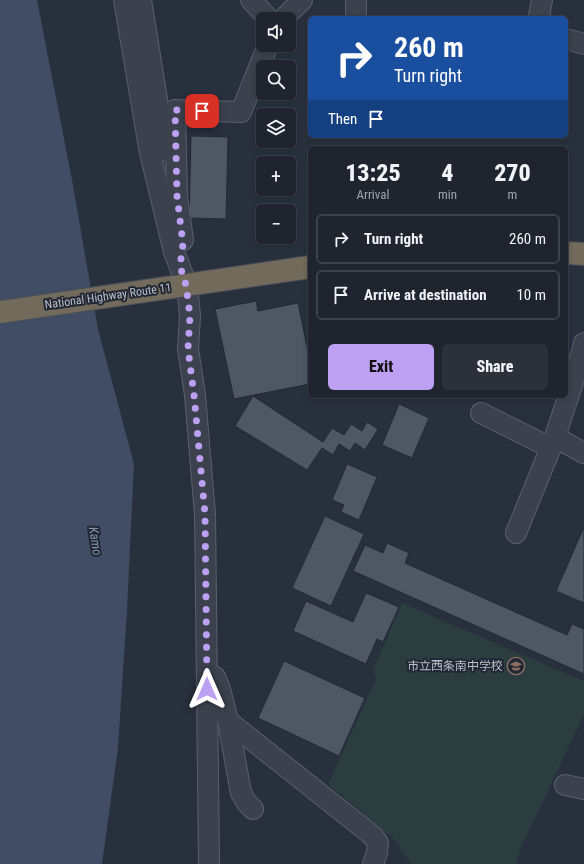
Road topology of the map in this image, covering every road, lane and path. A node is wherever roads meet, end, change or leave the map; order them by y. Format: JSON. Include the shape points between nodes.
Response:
{"nodes":[{"id":1,"x":124,"y":0,"type":"edge"},
{"id":2,"x":141,"y":0,"type":"edge"},
{"id":3,"x":251,"y":0,"type":"edge"},
{"id":4,"x":302,"y":0,"type":"edge"},
{"id":5,"x":356,"y":0,"type":"edge"},
{"id":6,"x":542,"y":0,"type":"edge"},
{"id":7,"x":262,"y":12,"type":"edge"},
{"id":8,"x":290,"y":12,"type":"edge"},
{"id":9,"x":356,"y":16,"type":"edge"},
{"id":10,"x":539,"y":16,"type":"edge"},
{"id":11,"x":568,"y":40,"type":"edge"},
{"id":12,"x":584,"y":44,"type":"edge"},
{"id":13,"x":265,"y":52,"type":"edge"},
{"id":14,"x":177,"y":196,"type":"junction"},
{"id":15,"x":568,"y":253,"type":"edge"},
{"id":16,"x":584,"y":254,"type":"edge"},
{"id":17,"x":308,"y":267,"type":"edge"},
{"id":18,"x":179,"y":280,"type":"junction"},
{"id":19,"x":0,"y":312,"type":"edge"},
{"id":20,"x":584,"y":343,"type":"edge"},
{"id":21,"x":568,"y":397,"type":"edge"},
{"id":22,"x":568,"y":398,"type":"edge"},
{"id":23,"x":481,"y":413,"type":"dead end"},
{"id":24,"x":553,"y":443,"type":"junction"},
{"id":25,"x":584,"y":453,"type":"edge"},
{"id":26,"x":516,"y":533,"type":"dead end"},
{"id":27,"x":207,"y":676,"type":"junction"},
{"id":28,"x":228,"y":721,"type":"junction"},
{"id":29,"x":565,"y":785,"type":"dead end"},
{"id":30,"x":584,"y":789,"type":"edge"},
{"id":31,"x":254,"y":809,"type":"dead end"},
{"id":32,"x":209,"y":864,"type":"edge"},
{"id":33,"x":373,"y":864,"type":"edge"}],
"edges":[{"from":1,"to":18,"type":"street","via":[[150,153]]},
{"from":2,"to":14,"type":"street","via":[[160,118]]},
{"from":3,"to":7,"type":"street"},
{"from":4,"to":8,"type":"street"},
{"from":5,"to":9,"type":"street"},
{"from":6,"to":10,"type":"street"},
{"from":11,"to":12,"type":"street"},
{"from":13,"to":14,"type":"street","via":[[241,112],[175,110]]},
{"from":14,"to":18,"type":"street","via":[[183,244]]},
{"from":15,"to":16,"type":"highway"},
{"from":17,"to":18,"type":"highway","name":"National Highway Route 11"},
{"from":18,"to":19,"type":"highway","name":"National Highway Route 11"},
{"from":18,"to":27,"type":"street","via":[[190,316],[188,349],[205,514]]},
{"from":20,"to":21,"type":"street"},
{"from":22,"to":24,"type":"street"},
{"from":23,"to":24,"type":"street"},
{"from":24,"to":25,"type":"street"},
{"from":24,"to":26,"type":"street"},
{"from":27,"to":28,"type":"street","via":[[215,677]]},
{"from":27,"to":32,"type":"street"},
{"from":28,"to":31,"type":"street","via":[[241,793]]},
{"from":28,"to":33,"type":"street","via":[[373,836],[378,843]]},
{"from":29,"to":30,"type":"street"}]}
